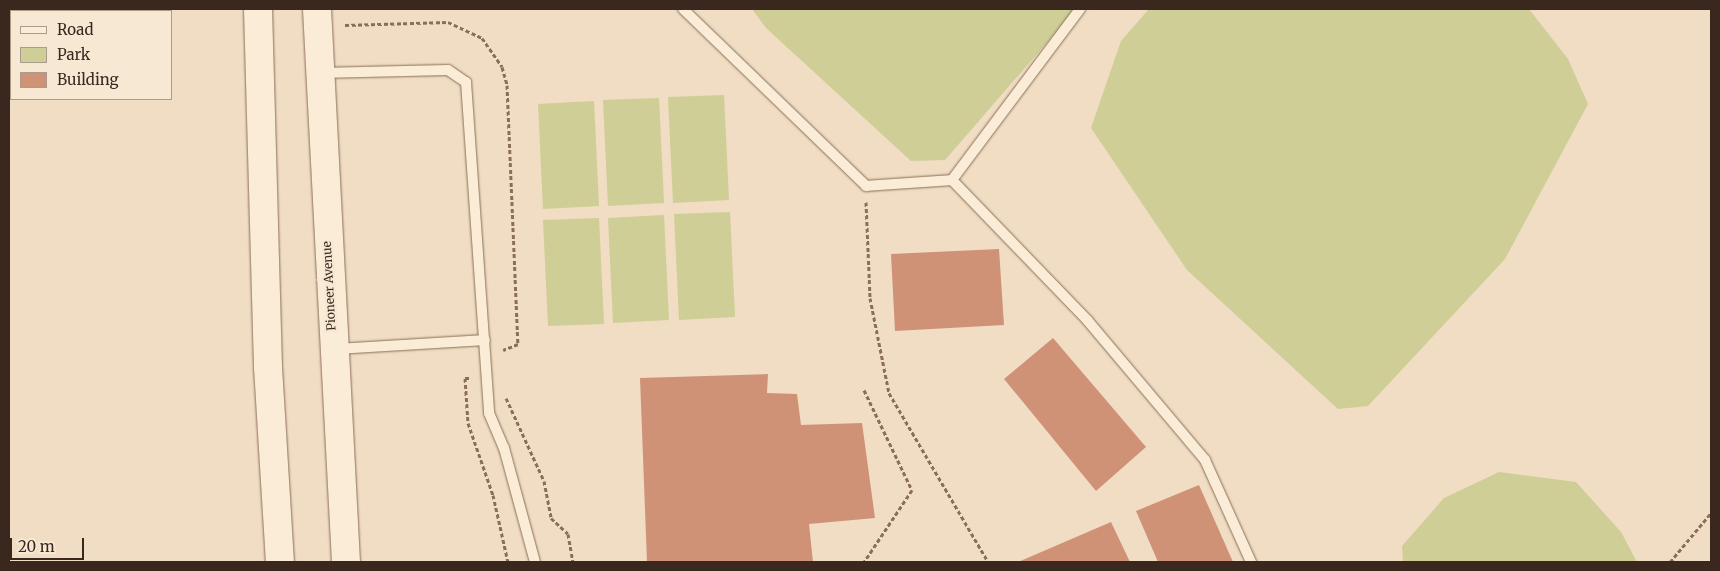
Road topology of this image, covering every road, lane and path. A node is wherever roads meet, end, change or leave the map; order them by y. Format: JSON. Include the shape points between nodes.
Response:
{"nodes":[{"id":1,"x":258,"y":9,"type":"edge"},
{"id":2,"x":317,"y":9,"type":"edge"},
{"id":3,"x":683,"y":9,"type":"edge"},
{"id":4,"x":1080,"y":9,"type":"edge"},
{"id":5,"x":320,"y":73,"type":"junction"},
{"id":6,"x":952,"y":180,"type":"junction"},
{"id":7,"x":866,"y":186,"type":"junction"},
{"id":8,"x":485,"y":340,"type":"junction"},
{"id":9,"x":518,"y":344,"type":"dead end"},
{"id":10,"x":332,"y":349,"type":"junction"},
{"id":11,"x":504,"y":376,"type":"junction"},
{"id":12,"x":486,"y":378,"type":"junction"},
{"id":13,"x":864,"y":390,"type":"dead end"},
{"id":14,"x":1711,"y":513,"type":"edge"},
{"id":15,"x":280,"y":562,"type":"edge"},
{"id":16,"x":346,"y":562,"type":"edge"},
{"id":17,"x":508,"y":562,"type":"edge"},
{"id":18,"x":535,"y":562,"type":"edge"},
{"id":19,"x":573,"y":562,"type":"edge"},
{"id":20,"x":864,"y":562,"type":"edge"},
{"id":21,"x":988,"y":562,"type":"edge"},
{"id":22,"x":1251,"y":562,"type":"edge"},
{"id":23,"x":1670,"y":562,"type":"edge"}],
"edges":[{"from":1,"to":15,"type":"street","via":[[268,367]]},
{"from":2,"to":5,"type":"street","name":"Pioneer Avenue"},
{"from":3,"to":7,"type":"lane"},
{"from":4,"to":6,"type":"lane"},
{"from":5,"to":8,"type":"lane","via":[[448,70],[466,82]]},
{"from":5,"to":10,"type":"street","name":"Pioneer Avenue"},
{"from":6,"to":7,"type":"lane"},
{"from":6,"to":22,"type":"lane","via":[[1088,321],[1205,460]]},
{"from":7,"to":21,"type":"path","via":[[870,298],[889,393]]},
{"from":8,"to":10,"type":"lane"},
{"from":8,"to":12,"type":"lane"},
{"from":9,"to":11,"type":"path","via":[[503,348]]},
{"from":10,"to":16,"type":"street","name":"Pioneer Avenue"},
{"from":11,"to":12,"type":"path"},
{"from":11,"to":19,"type":"path","via":[[505,396],[544,480],[551,518],[568,534]]},
{"from":12,"to":17,"type":"path","via":[[465,378],[468,423],[493,495]]},
{"from":12,"to":18,"type":"lane","via":[[489,413],[509,465]]},
{"from":13,"to":20,"type":"path","via":[[912,490]]},
{"from":14,"to":23,"type":"path"}]}
